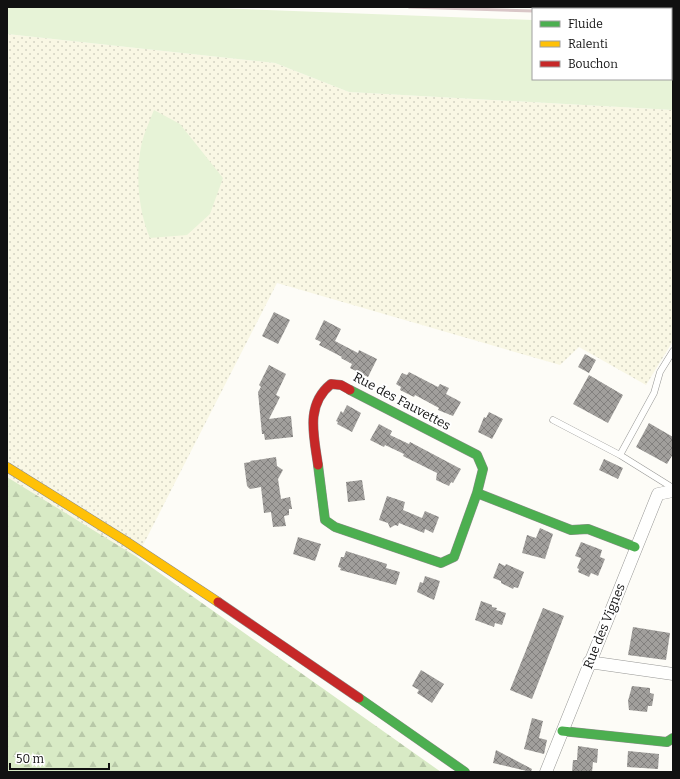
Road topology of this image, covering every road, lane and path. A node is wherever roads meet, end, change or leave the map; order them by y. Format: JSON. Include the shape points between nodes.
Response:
{"nodes":[{"id":1,"x":673,"y":351,"type":"edge"},
{"id":2,"x":552,"y":420,"type":"dead end"},
{"id":3,"x":620,"y":455,"type":"junction"},
{"id":4,"x":7,"y":466,"type":"edge"},
{"id":5,"x":673,"y":489,"type":"edge"},
{"id":6,"x":477,"y":493,"type":"junction"},
{"id":7,"x":635,"y":547,"type":"junction"},
{"id":8,"x":590,"y":662,"type":"junction"},
{"id":9,"x":673,"y":674,"type":"edge"},
{"id":10,"x":562,"y":731,"type":"junction"},
{"id":11,"x":673,"y":738,"type":"edge"},
{"id":12,"x":465,"y":772,"type":"edge"},
{"id":13,"x":546,"y":772,"type":"edge"}],
"edges":[{"from":1,"to":3,"type":"lane","via":[[660,372],[654,393]]},
{"from":2,"to":3,"type":"lane","name":"Rue des Vignes"},
{"from":3,"to":5,"type":"lane","name":"Rue des Vignes"},
{"from":4,"to":12,"type":"street","via":[[68,502],[146,554]]},
{"from":5,"to":7,"type":"street","name":"Rue des Vignes","via":[[658,494]]},
{"from":6,"to":6,"type":"street","name":"Rue des Fauvettes","via":[[484,471],[484,464],[477,456],[341,385],[331,384],[324,390],[312,418],[325,520],[335,528],[441,563],[454,557]]},
{"from":6,"to":7,"type":"street","via":[[570,530],[588,530]]},
{"from":7,"to":8,"type":"street","name":"Rue des Vignes"},
{"from":8,"to":9,"type":"street"},
{"from":8,"to":10,"type":"street","name":"Rue des Vignes"},
{"from":10,"to":11,"type":"street","via":[[667,742]]},
{"from":10,"to":13,"type":"street","name":"Rue des Vignes"}]}
